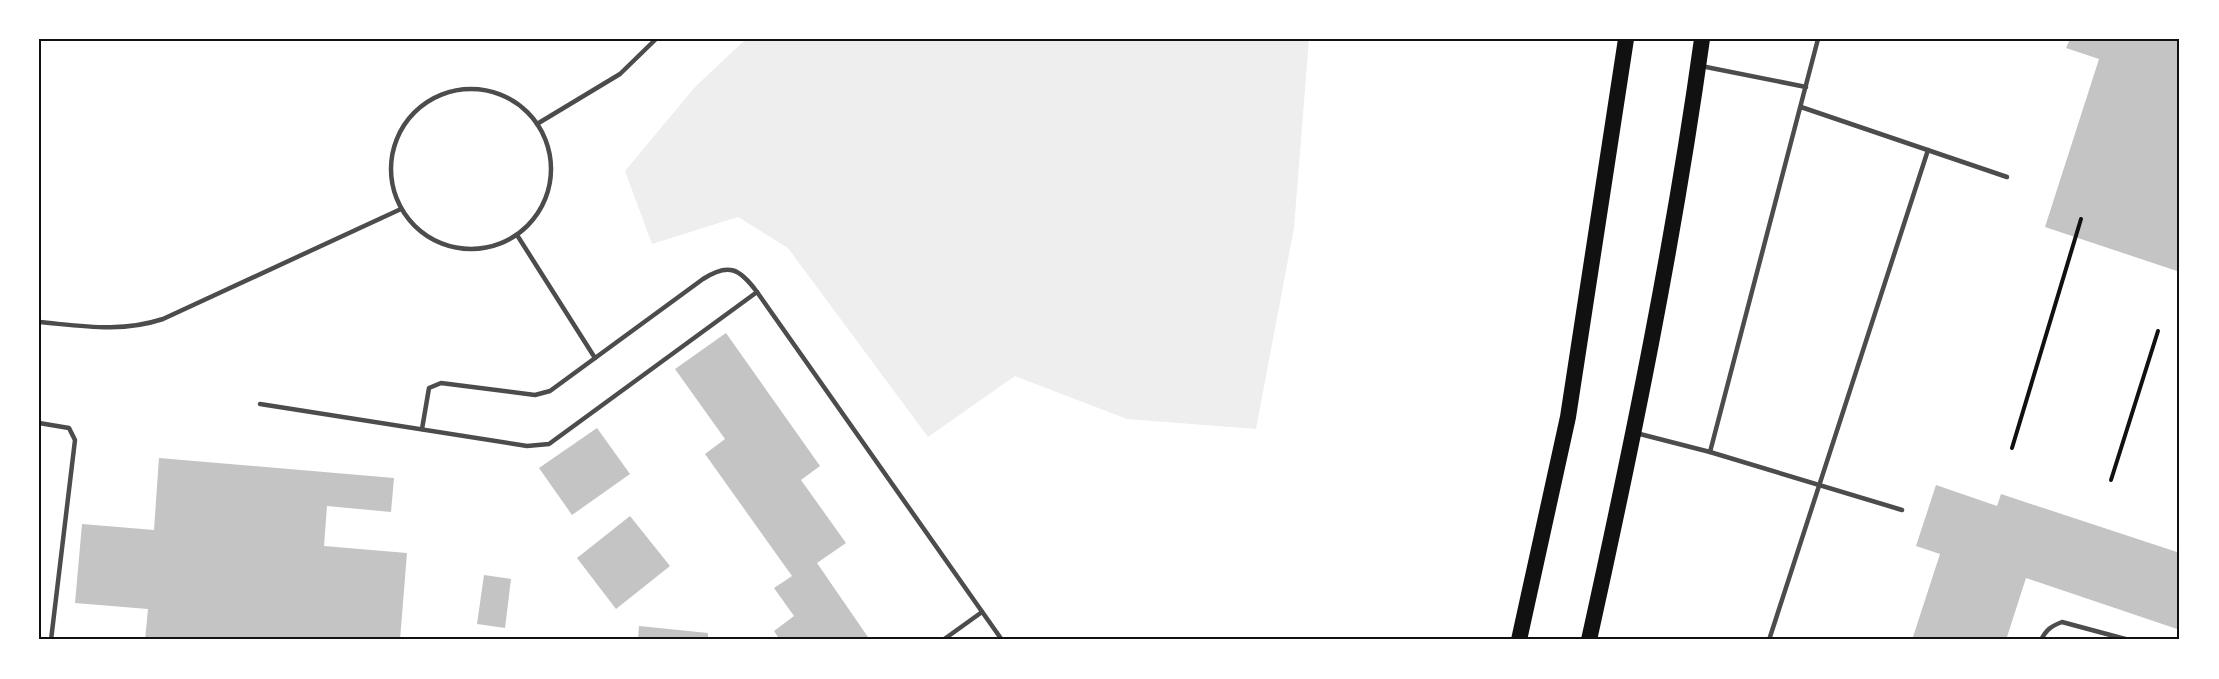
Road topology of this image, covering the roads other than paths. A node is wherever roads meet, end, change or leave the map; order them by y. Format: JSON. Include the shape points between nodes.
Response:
{"nodes":[{"id":1,"x":656,"y":39,"type":"edge"},
{"id":2,"x":1626,"y":39,"type":"edge"},
{"id":3,"x":1702,"y":39,"type":"edge"},
{"id":4,"x":1818,"y":39,"type":"edge"},
{"id":5,"x":1698,"y":66,"type":"junction"},
{"id":6,"x":1806,"y":87,"type":"junction"},
{"id":7,"x":1801,"y":107,"type":"junction"},
{"id":8,"x":537,"y":124,"type":"junction"},
{"id":9,"x":1928,"y":150,"type":"junction"},
{"id":10,"x":2007,"y":177,"type":"dead end"},
{"id":11,"x":401,"y":209,"type":"junction"},
{"id":12,"x":517,"y":235,"type":"junction"},
{"id":13,"x":757,"y":292,"type":"junction"},
{"id":14,"x":39,"y":322,"type":"edge"},
{"id":15,"x":596,"y":357,"type":"junction"},
{"id":16,"x":260,"y":404,"type":"dead end"},
{"id":17,"x":39,"y":423,"type":"edge"},
{"id":18,"x":422,"y":429,"type":"junction"},
{"id":19,"x":1633,"y":432,"type":"junction"},
{"id":20,"x":1710,"y":452,"type":"junction"},
{"id":21,"x":1820,"y":485,"type":"junction"},
{"id":22,"x":1902,"y":510,"type":"dead end"},
{"id":23,"x":982,"y":612,"type":"junction"},
{"id":24,"x":51,"y":640,"type":"edge"},
{"id":25,"x":943,"y":640,"type":"edge"},
{"id":26,"x":1002,"y":640,"type":"edge"},
{"id":27,"x":1519,"y":640,"type":"edge"},
{"id":28,"x":1589,"y":640,"type":"edge"},
{"id":29,"x":1769,"y":640,"type":"edge"},
{"id":30,"x":2041,"y":640,"type":"edge"},
{"id":31,"x":2129,"y":640,"type":"edge"}],
"edges":[{"from":1,"to":8,"type":"lane","via":[[620,74]]},
{"from":2,"to":27,"type":"highway","via":[[1568,417]]},
{"from":3,"to":5,"type":"highway"},
{"from":4,"to":6,"type":"lane"},
{"from":5,"to":6,"type":"lane"},
{"from":5,"to":19,"type":"highway"},
{"from":6,"to":7,"type":"lane"},
{"from":7,"to":9,"type":"lane"},
{"from":7,"to":20,"type":"lane"},
{"from":8,"to":11,"type":"lane","via":[[520,106],[492,91],[461,89],[429,100],[404,124],[391,158],[394,193]]},
{"from":8,"to":12,"type":"lane","via":[[549,152],[549,184],[542,207]]},
{"from":9,"to":10,"type":"lane"},
{"from":9,"to":21,"type":"lane"},
{"from":11,"to":12,"type":"lane","via":[[425,235],[458,249],[493,246]]},
{"from":11,"to":14,"type":"lane","via":[[144,325],[113,329]]},
{"from":12,"to":15,"type":"lane"},
{"from":13,"to":15,"type":"lane","via":[[740,272],[726,269],[711,274]]},
{"from":13,"to":18,"type":"lane","via":[[549,444],[527,446]]},
{"from":13,"to":23,"type":"lane"},
{"from":15,"to":18,"type":"lane","via":[[550,391],[535,395],[441,383],[429,388]]},
{"from":16,"to":18,"type":"lane"},
{"from":17,"to":24,"type":"lane","via":[[65,426],[75,440]]},
{"from":19,"to":20,"type":"lane"},
{"from":19,"to":28,"type":"highway"},
{"from":20,"to":21,"type":"lane"},
{"from":21,"to":22,"type":"lane"},
{"from":21,"to":29,"type":"lane"},
{"from":23,"to":25,"type":"lane"},
{"from":23,"to":26,"type":"lane"},
{"from":30,"to":31,"type":"lane","via":[[2053,625],[2062,622]]}]}
